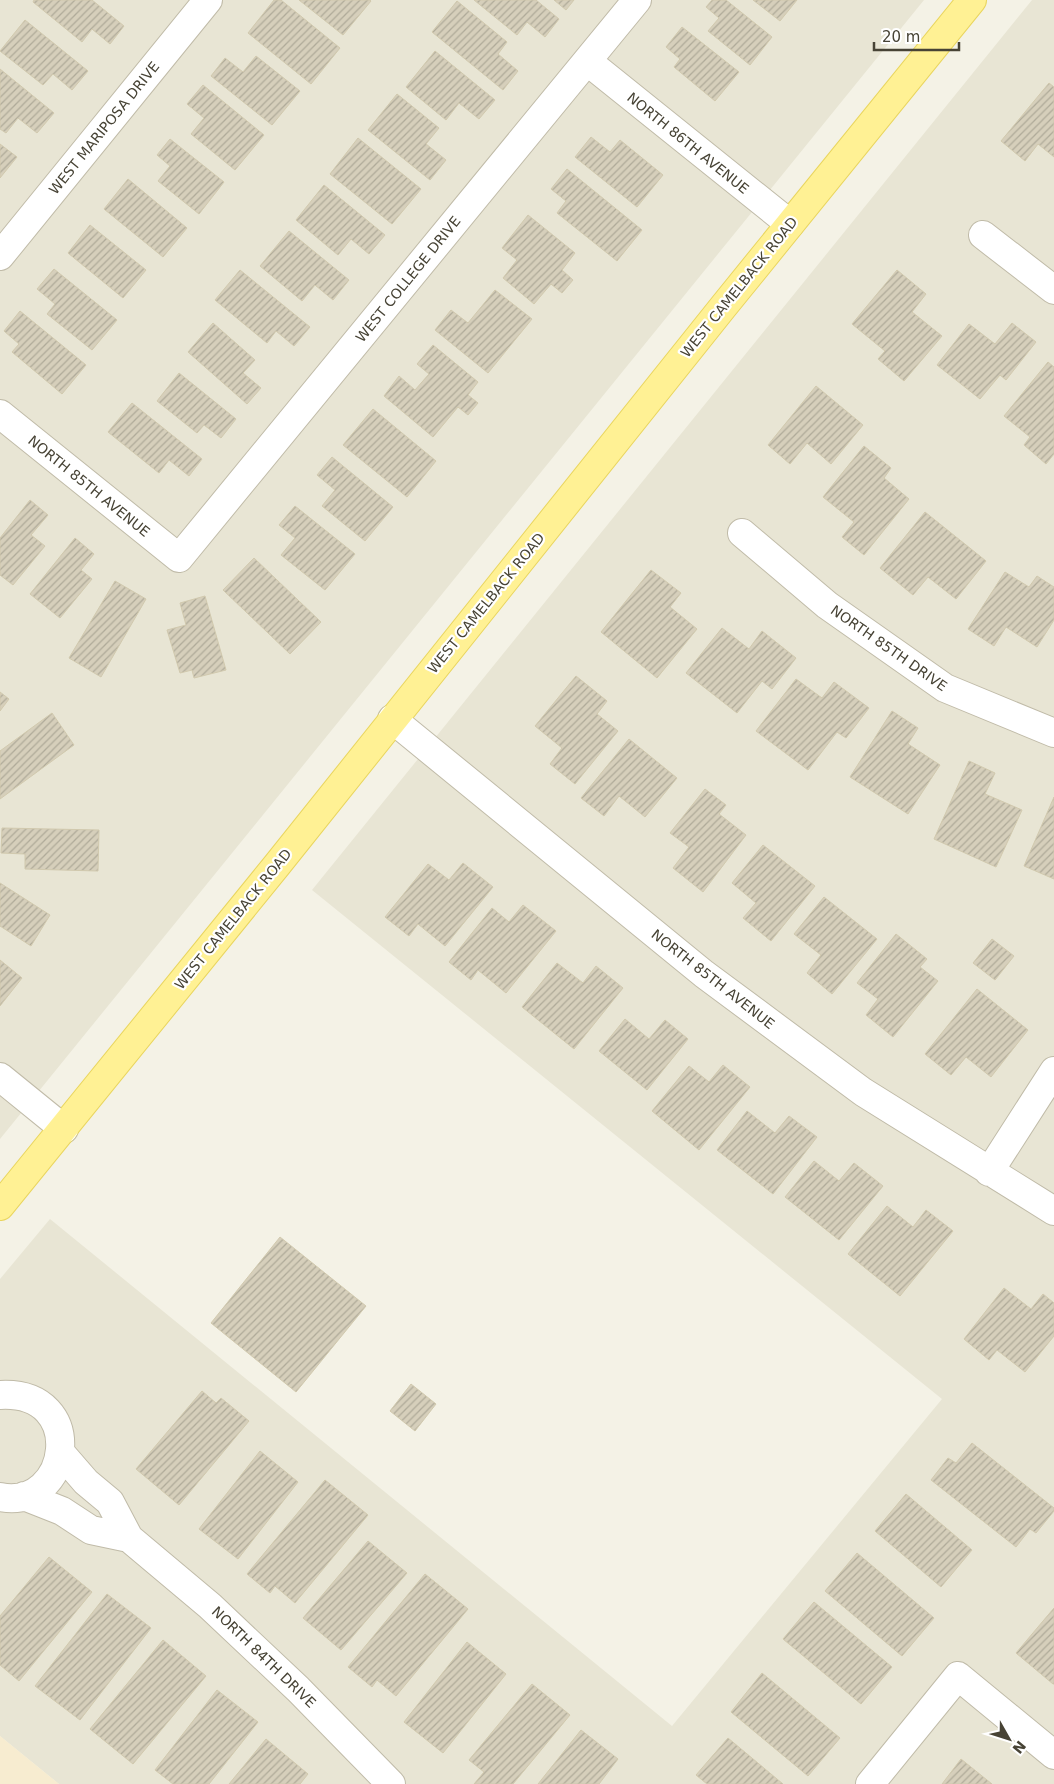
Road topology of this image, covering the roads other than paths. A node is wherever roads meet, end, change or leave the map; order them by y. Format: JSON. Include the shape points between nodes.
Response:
{"nodes":[{"id":1,"x":208,"y":0,"type":"edge"},
{"id":2,"x":637,"y":0,"type":"edge"},
{"id":3,"x":972,"y":0,"type":"edge"},
{"id":4,"x":587,"y":61,"type":"junction"},
{"id":5,"x":790,"y":224,"type":"junction"},
{"id":6,"x":983,"y":235,"type":"dead end"},
{"id":7,"x":0,"y":256,"type":"edge"},
{"id":8,"x":1054,"y":290,"type":"edge"},
{"id":9,"x":0,"y":414,"type":"edge"},
{"id":10,"x":742,"y":533,"type":"dead end"},
{"id":11,"x":179,"y":558,"type":"joint"},
{"id":12,"x":392,"y":719,"type":"junction"},
{"id":13,"x":1054,"y":733,"type":"edge"},
{"id":14,"x":1054,"y":1071,"type":"edge"},
{"id":15,"x":0,"y":1077,"type":"edge"},
{"id":16,"x":64,"y":1128,"type":"junction"},
{"id":17,"x":990,"y":1172,"type":"junction"},
{"id":18,"x":0,"y":1206,"type":"edge"},
{"id":19,"x":1054,"y":1211,"type":"edge"},
{"id":20,"x":0,"y":1395,"type":"edge"},
{"id":21,"x":60,"y":1452,"type":"junction"},
{"id":22,"x":12,"y":1496,"type":"edge"},
{"id":23,"x":129,"y":1538,"type":"junction"},
{"id":24,"x":1054,"y":1755,"type":"edge"},
{"id":25,"x":391,"y":1784,"type":"edge"},
{"id":26,"x":870,"y":1784,"type":"edge"}],
"edges":[{"from":1,"to":7,"type":"street","name":"WEST MARIPOSA DRIVE"},
{"from":2,"to":4,"type":"street","name":"WEST COLLEGE DRIVE"},
{"from":3,"to":5,"type":"main road","name":"WEST CAMELBACK ROAD"},
{"from":4,"to":5,"type":"street","name":"NORTH 86TH AVENUE"},
{"from":4,"to":11,"type":"street","name":"WEST COLLEGE DRIVE"},
{"from":5,"to":12,"type":"main road","name":"WEST CAMELBACK ROAD"},
{"from":6,"to":8,"type":"street"},
{"from":9,"to":11,"type":"street","name":"NORTH 85TH AVENUE"},
{"from":10,"to":13,"type":"street","name":"NORTH 85TH DRIVE","via":[[827,605],[945,688]]},
{"from":12,"to":16,"type":"main road","name":"WEST CAMELBACK ROAD"},
{"from":12,"to":17,"type":"street","name":"NORTH 85TH AVENUE","via":[[704,974],[863,1092]]},
{"from":14,"to":17,"type":"street"},
{"from":15,"to":16,"type":"street"},
{"from":16,"to":18,"type":"main road","name":"WEST CAMELBACK ROAD"},
{"from":17,"to":19,"type":"street","name":"NORTH 85TH AVENUE"},
{"from":20,"to":21,"type":"street","via":[[23,1396],[44,1408],[54,1420],[60,1436]]},
{"from":21,"to":22,"type":"street","via":[[57,1466],[49,1479],[38,1489]]},
{"from":21,"to":23,"type":"street","name":"NORTH 84TH DRIVE","via":[[86,1482],[110,1502]]},
{"from":22,"to":23,"type":"street","name":"NORTH 84TH DRIVE","via":[[62,1511],[91,1530]]},
{"from":23,"to":25,"type":"street","name":"NORTH 84TH DRIVE","via":[[210,1606],[298,1689]]},
{"from":24,"to":26,"type":"street","via":[[958,1676]]}]}
